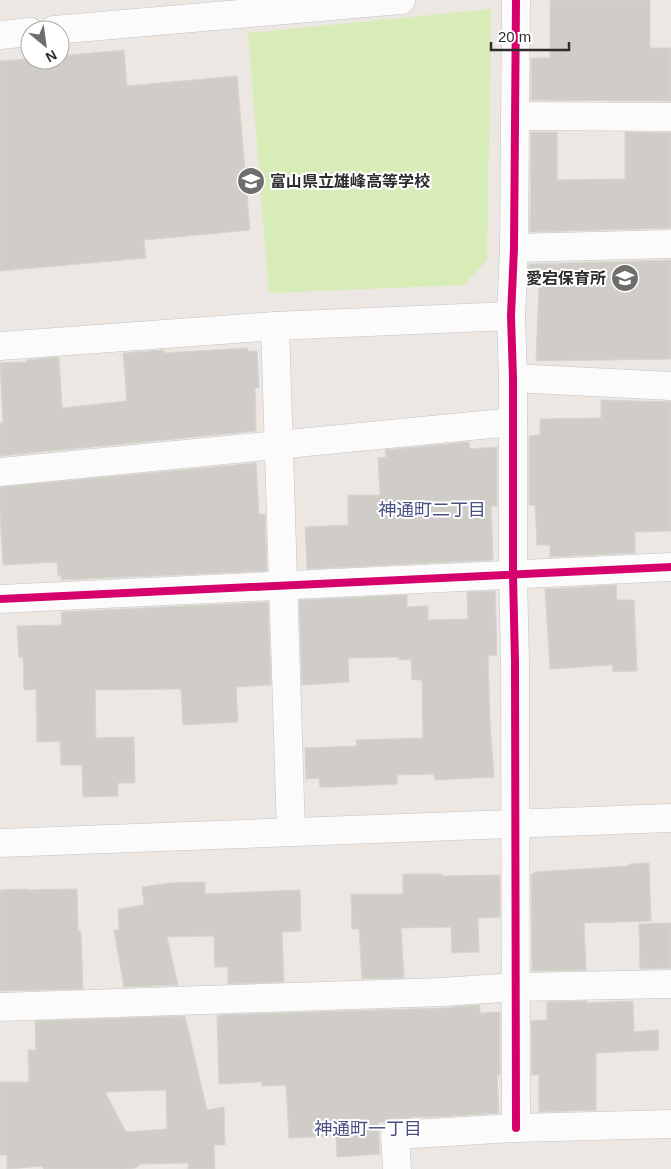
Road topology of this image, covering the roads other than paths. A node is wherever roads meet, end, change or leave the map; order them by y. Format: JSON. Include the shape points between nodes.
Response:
{"nodes":[{"id":1,"x":401,"y":0,"type":"edge"},
{"id":2,"x":516,"y":0,"type":"edge"},
{"id":3,"x":226,"y":8,"type":"edge"},
{"id":4,"x":70,"y":28,"type":"edge"},
{"id":5,"x":20,"y":33,"type":"edge"},
{"id":6,"x":0,"y":35,"type":"edge"},
{"id":7,"x":515,"y":116,"type":"junction"},
{"id":8,"x":671,"y":117,"type":"edge"},
{"id":9,"x":671,"y":244,"type":"edge"},
{"id":10,"x":514,"y":248,"type":"junction"},
{"id":11,"x":511,"y":316,"type":"junction"},
{"id":12,"x":275,"y":326,"type":"junction"},
{"id":13,"x":0,"y":346,"type":"edge"},
{"id":14,"x":514,"y":378,"type":"junction"},
{"id":15,"x":671,"y":386,"type":"edge"},
{"id":16,"x":514,"y":422,"type":"junction"},
{"id":17,"x":279,"y":445,"type":"junction"},
{"id":18,"x":0,"y":472,"type":"edge"},
{"id":19,"x":671,"y":567,"type":"edge"},
{"id":20,"x":513,"y":575,"type":"junction"},
{"id":21,"x":284,"y":586,"type":"junction"},
{"id":22,"x":0,"y":599,"type":"edge"},
{"id":23,"x":671,"y":818,"type":"edge"},
{"id":24,"x":516,"y":824,"type":"junction"},
{"id":25,"x":291,"y":832,"type":"junction"},
{"id":26,"x":0,"y":843,"type":"edge"},
{"id":27,"x":671,"y":984,"type":"edge"},
{"id":28,"x":516,"y":987,"type":"junction"},
{"id":29,"x":0,"y":1007,"type":"edge"},
{"id":30,"x":671,"y":1124,"type":"edge"},
{"id":31,"x":516,"y":1128,"type":"junction"},
{"id":32,"x":396,"y":1169,"type":"edge"}],
"edges":[{"from":1,"to":3,"type":"street"},
{"from":2,"to":7,"type":"street"},
{"from":3,"to":4,"type":"street"},
{"from":5,"to":6,"type":"street"},
{"from":7,"to":8,"type":"street"},
{"from":7,"to":10,"type":"street"},
{"from":9,"to":10,"type":"street"},
{"from":10,"to":11,"type":"street"},
{"from":11,"to":12,"type":"street"},
{"from":11,"to":14,"type":"street"},
{"from":12,"to":13,"type":"street"},
{"from":12,"to":17,"type":"street"},
{"from":14,"to":15,"type":"street"},
{"from":14,"to":16,"type":"street"},
{"from":16,"to":17,"type":"street"},
{"from":16,"to":20,"type":"street"},
{"from":17,"to":18,"type":"street"},
{"from":17,"to":21,"type":"street"},
{"from":19,"to":20,"type":"street"},
{"from":20,"to":21,"type":"street"},
{"from":20,"to":24,"type":"street"},
{"from":21,"to":22,"type":"street"},
{"from":21,"to":25,"type":"street"},
{"from":23,"to":24,"type":"street"},
{"from":24,"to":25,"type":"street"},
{"from":24,"to":28,"type":"street"},
{"from":25,"to":26,"type":"street"},
{"from":27,"to":28,"type":"street"},
{"from":28,"to":29,"type":"street"},
{"from":28,"to":31,"type":"street"},
{"from":30,"to":31,"type":"street"},
{"from":31,"to":32,"type":"street","via":[[395,1135]]}]}
